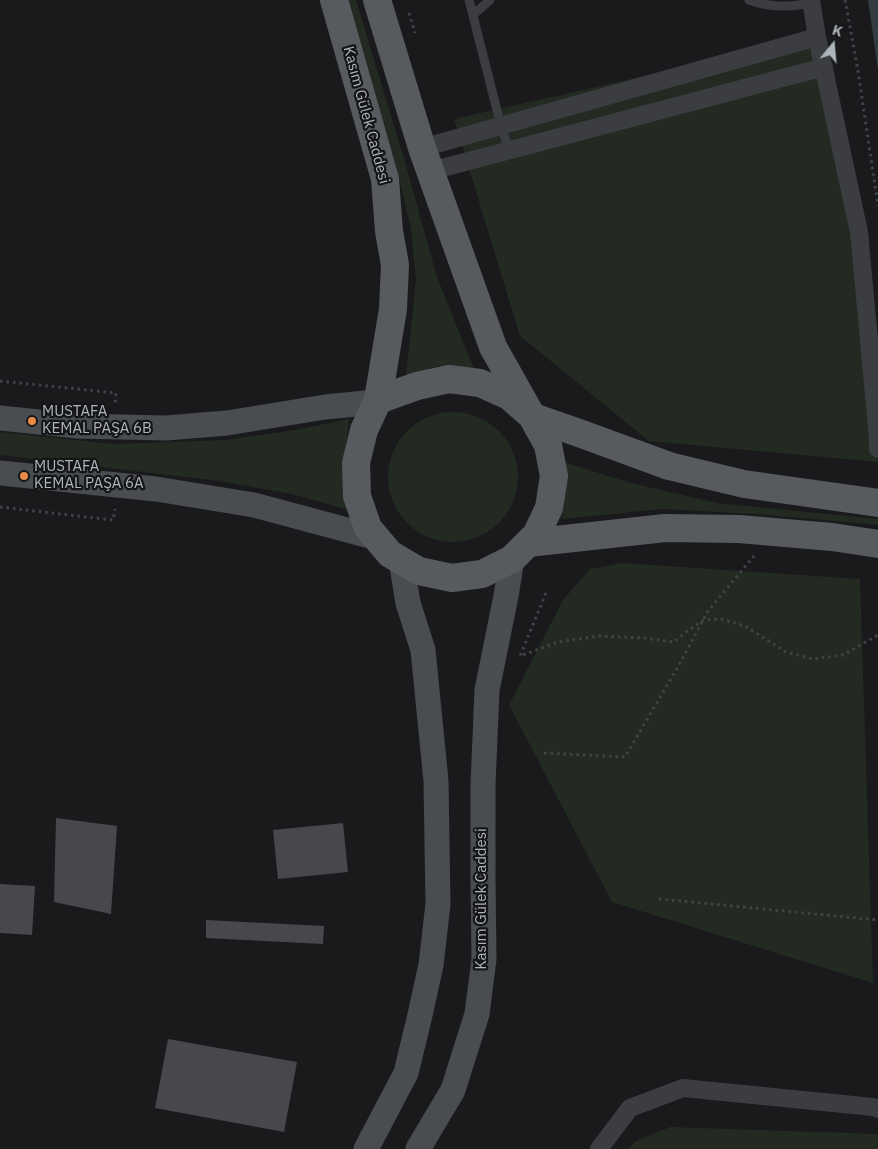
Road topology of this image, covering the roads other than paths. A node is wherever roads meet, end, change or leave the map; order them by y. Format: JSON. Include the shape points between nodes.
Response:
{"nodes":[{"id":1,"x":334,"y":0,"type":"edge"},
{"id":2,"x":377,"y":0,"type":"edge"},
{"id":3,"x":469,"y":0,"type":"edge"},
{"id":4,"x":490,"y":0,"type":"edge"},
{"id":5,"x":750,"y":0,"type":"edge"},
{"id":6,"x":812,"y":1,"type":"edge"},
{"id":7,"x":473,"y":15,"type":"junction"},
{"id":8,"x":817,"y":36,"type":"junction"},
{"id":9,"x":824,"y":67,"type":"junction"},
{"id":10,"x":502,"y":126,"type":"junction"},
{"id":11,"x":509,"y":151,"type":"junction"},
{"id":12,"x":426,"y":160,"type":"junction"},
{"id":13,"x":378,"y":400,"type":"junction"},
{"id":14,"x":0,"y":418,"type":"edge"},
{"id":15,"x":533,"y":418,"type":"junction"},
{"id":16,"x":878,"y":449,"type":"edge"},
{"id":17,"x":0,"y":473,"type":"edge"},
{"id":18,"x":878,"y":502,"type":"edge"},
{"id":19,"x":377,"y":538,"type":"junction"},
{"id":20,"x":878,"y":544,"type":"edge"},
{"id":21,"x":520,"y":551,"type":"junction"},
{"id":22,"x":401,"y":560,"type":"junction"},
{"id":23,"x":878,"y":1109,"type":"edge"},
{"id":24,"x":366,"y":1149,"type":"edge"},
{"id":25,"x":418,"y":1149,"type":"edge"},
{"id":26,"x":599,"y":1149,"type":"edge"}],
"edges":[{"from":1,"to":13,"type":"main road","name":"Kasım Gülek Caddesi","via":[[385,179],[395,265],[393,309]]},
{"from":2,"to":12,"type":"main road"},
{"from":3,"to":7,"type":"lane"},
{"from":4,"to":7,"type":"lane"},
{"from":5,"to":6,"type":"lane","via":[[786,7]]},
{"from":6,"to":8,"type":"street"},
{"from":7,"to":10,"type":"lane"},
{"from":8,"to":9,"type":"street"},
{"from":8,"to":10,"type":"street"},
{"from":9,"to":11,"type":"street"},
{"from":9,"to":16,"type":"street","via":[[859,232]]},
{"from":10,"to":11,"type":"lane"},
{"from":10,"to":12,"type":"street"},
{"from":11,"to":12,"type":"street"},
{"from":12,"to":15,"type":"main road","via":[[492,347]]},
{"from":13,"to":14,"type":"main road","via":[[226,424],[166,428],[77,426]]},
{"from":13,"to":15,"type":"main road","via":[[449,379],[480,383],[509,396]]},
{"from":13,"to":19,"type":"main road","name":"Kasım Gülek Caddesi","via":[[364,430],[356,463],[357,496],[368,528]]},
{"from":15,"to":18,"type":"main road","via":[[669,466],[744,484]]},
{"from":15,"to":21,"type":"main road","via":[[548,445],[554,476],[549,508],[536,535]]},
{"from":17,"to":19,"type":"main road","via":[[156,489],[254,505]]},
{"from":19,"to":22,"type":"main road","name":"Kasım Gülek Caddesi","via":[[390,554]]},
{"from":20,"to":21,"type":"main road","via":[[739,529],[665,528]]},
{"from":21,"to":22,"type":"main road","name":"Kasım Gülek Caddesi","via":[[482,574],[452,578],[419,571]]},
{"from":21,"to":25,"type":"main road","name":"Kasım Gülek Caddesi","via":[[506,596],[487,690],[483,785],[484,959],[477,1014],[454,1090]]},
{"from":22,"to":24,"type":"main road","via":[[408,603],[423,650],[436,780],[438,904],[431,965],[406,1073]]},
{"from":23,"to":26,"type":"street","via":[[683,1088],[630,1108]]}]}
